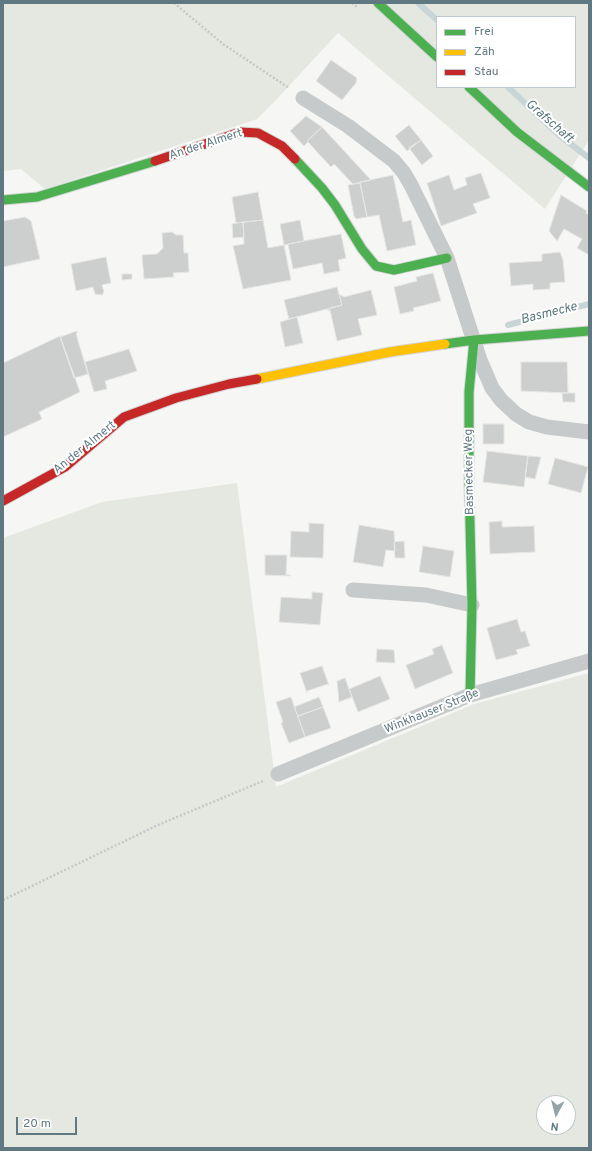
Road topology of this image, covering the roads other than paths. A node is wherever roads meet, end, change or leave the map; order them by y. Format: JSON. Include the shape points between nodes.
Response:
{"nodes":[{"id":1,"x":378,"y":3,"type":"edge"},
{"id":2,"x":436,"y":56,"type":"edge"},
{"id":3,"x":470,"y":88,"type":"edge"},
{"id":4,"x":303,"y":98,"type":"road end"},
{"id":5,"x":589,"y":187,"type":"edge"},
{"id":6,"x":3,"y":200,"type":"edge"},
{"id":7,"x":447,"y":258,"type":"junction"},
{"id":8,"x":589,"y":331,"type":"edge"},
{"id":9,"x":474,"y":340,"type":"junction"},
{"id":10,"x":589,"y":432,"type":"edge"},
{"id":11,"x":3,"y":500,"type":"edge"},
{"id":12,"x":353,"y":590,"type":"dead end"},
{"id":13,"x":472,"y":605,"type":"junction"},
{"id":14,"x":589,"y":661,"type":"edge"},
{"id":15,"x":470,"y":695,"type":"junction"},
{"id":16,"x":278,"y":774,"type":"road end"}],
"edges":[{"from":1,"to":2,"type":"street"},
{"from":3,"to":5,"type":"street","via":[[517,132]]},
{"from":4,"to":7,"type":"street","via":[[348,126],[394,161],[411,185]]},
{"from":6,"to":7,"type":"street","name":"An der Almert","via":[[37,197],[240,132],[258,133],[282,146],[322,188],[370,261],[376,266],[394,270]]},
{"from":7,"to":9,"type":"street"},
{"from":8,"to":9,"type":"street","name":"An der Almert"},
{"from":9,"to":10,"type":"street","via":[[492,388],[516,414],[529,422],[547,427]]},
{"from":9,"to":11,"type":"street","name":"An der Almert","via":[[390,352],[229,384],[176,398],[124,417],[65,467]]},
{"from":9,"to":13,"type":"street","name":"Basmecker Weg","via":[[469,392]]},
{"from":12,"to":13,"type":"street","via":[[426,595]]},
{"from":13,"to":15,"type":"street","name":"Basmecker Weg"},
{"from":14,"to":15,"type":"street","name":"Winkhauser Straße"},
{"from":15,"to":16,"type":"street","name":"Winkhauser Straße"}]}
